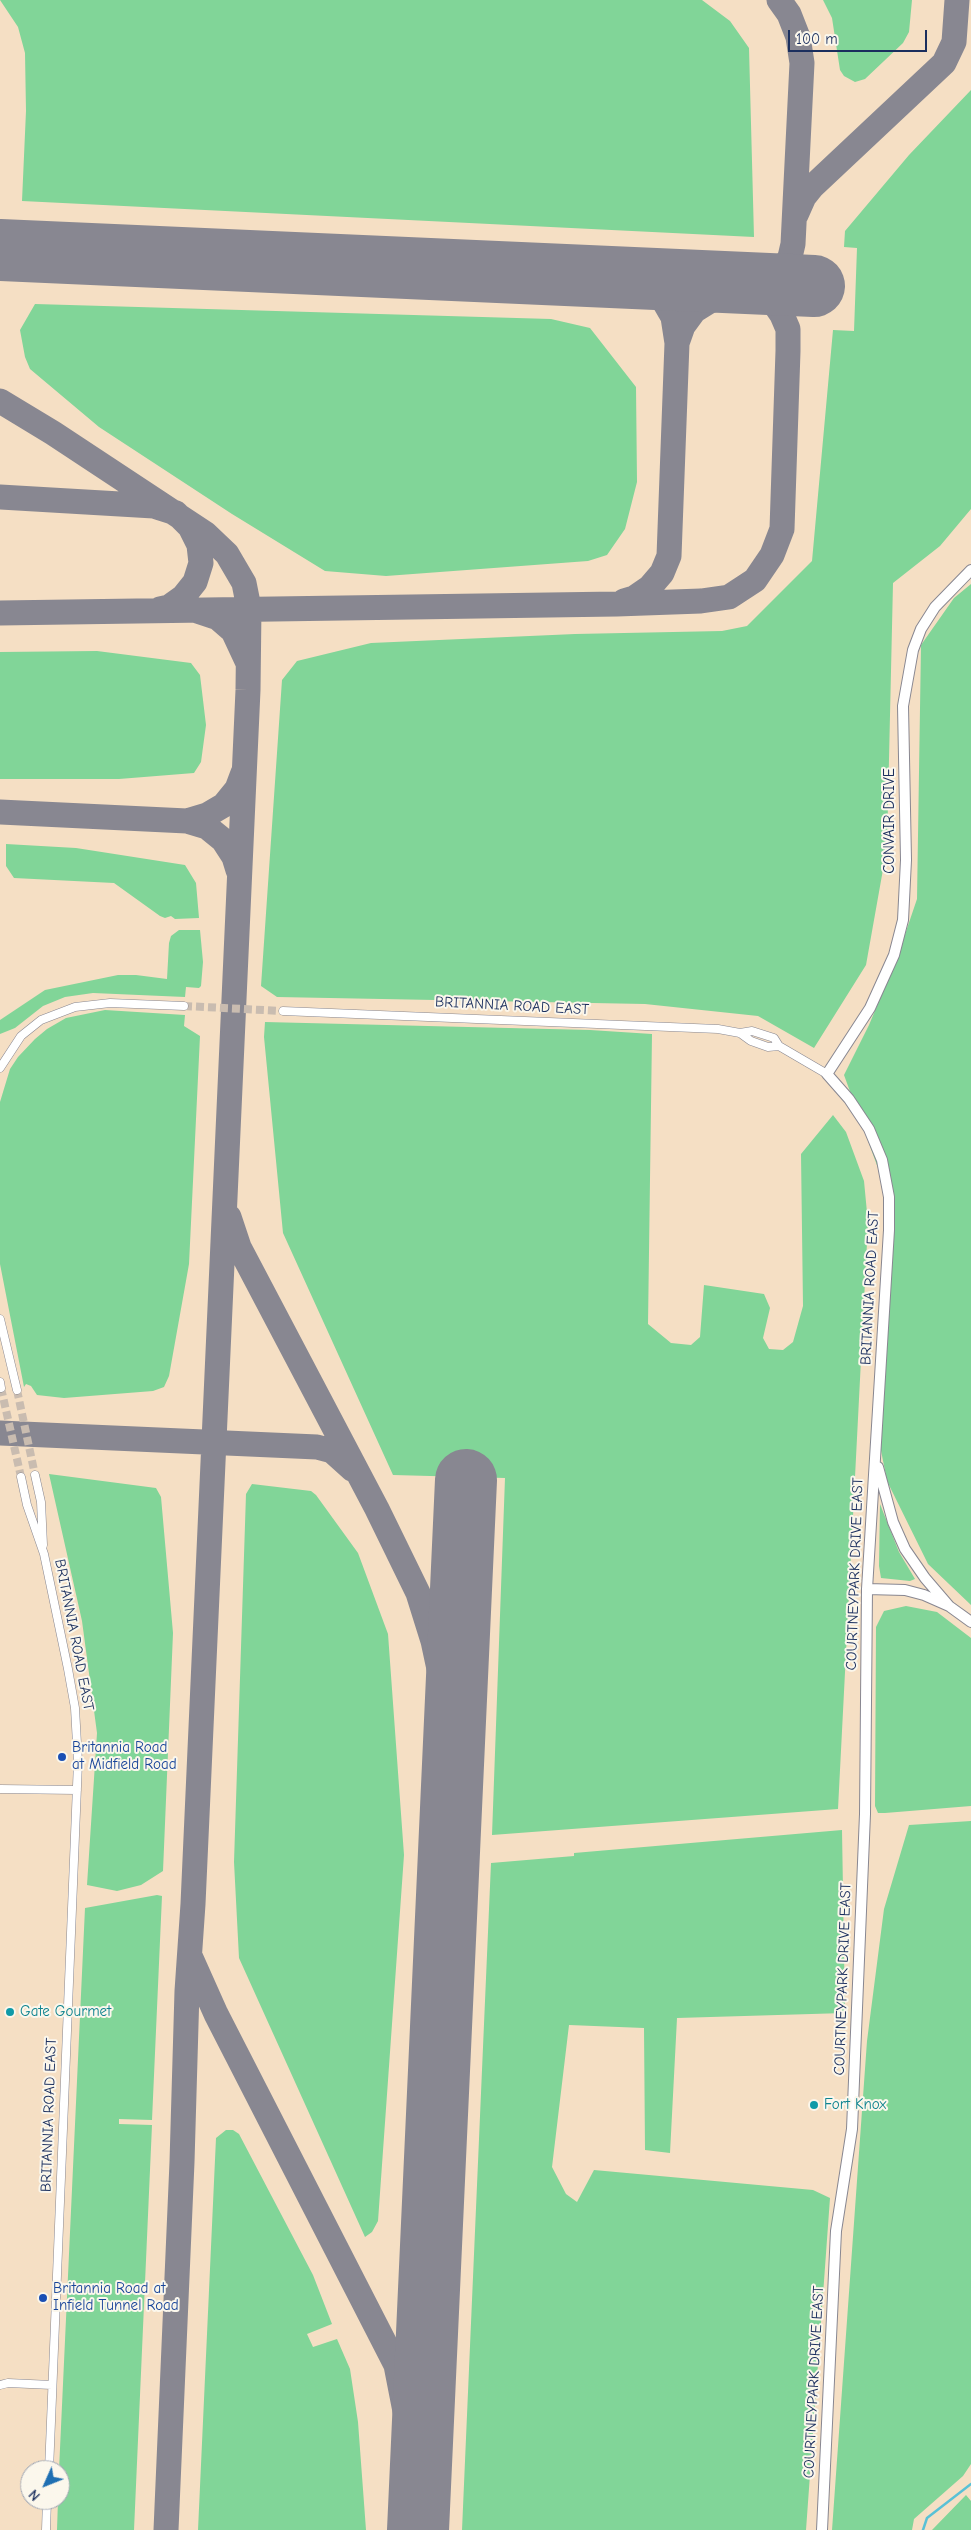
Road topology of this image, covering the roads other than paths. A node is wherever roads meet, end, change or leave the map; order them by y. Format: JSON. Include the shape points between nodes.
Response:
{"nodes":[{"id":1,"x":971,"y":570,"type":"edge"},
{"id":2,"x":184,"y":1006,"type":"tunnel mouth"},
{"id":3,"x":283,"y":1011,"type":"tunnel mouth"},
{"id":4,"x":0,"y":1068,"type":"edge"},
{"id":5,"x":827,"y":1074,"type":"junction"},
{"id":6,"x":0,"y":1319,"type":"edge"},
{"id":7,"x":17,"y":1390,"type":"tunnel mouth"},
{"id":8,"x":875,"y":1457,"type":"junction"},
{"id":9,"x":35,"y":1475,"type":"tunnel mouth"},
{"id":10,"x":21,"y":1477,"type":"tunnel mouth"},
{"id":11,"x":44,"y":1554,"type":"junction"},
{"id":12,"x":866,"y":1589,"type":"junction"},
{"id":13,"x":949,"y":1606,"type":"junction"},
{"id":14,"x":971,"y":1622,"type":"edge"},
{"id":15,"x":0,"y":1789,"type":"edge"},
{"id":16,"x":77,"y":1790,"type":"junction"},
{"id":17,"x":0,"y":2381,"type":"edge"},
{"id":18,"x":4,"y":2384,"type":"edge"},
{"id":19,"x":52,"y":2385,"type":"junction"},
{"id":20,"x":49,"y":2460,"type":"edge"},
{"id":21,"x":47,"y":2510,"type":"edge"},
{"id":22,"x":46,"y":2530,"type":"edge"},
{"id":23,"x":822,"y":2530,"type":"edge"}],
"edges":[{"from":1,"to":5,"type":"street","name":"CONVAIR DRIVE","via":[[935,607],[913,650],[903,706],[906,860],[903,920],[894,955],[870,1008]]},
{"from":2,"to":4,"type":"street","via":[[110,1003],[75,1007],[41,1020],[21,1036]]},
{"from":3,"to":5,"type":"street","name":"BRITANNIA ROAD EAST","via":[[718,1029],[740,1033],[768,1047],[779,1046]]},
{"from":5,"to":8,"type":"street","name":"BRITANNIA ROAD EAST","via":[[869,1129],[882,1160],[889,1197]]},
{"from":6,"to":7,"type":"street"},
{"from":8,"to":12,"type":"street","name":"COURTNEYPARK DRIVE EAST"},
{"from":8,"to":13,"type":"street","via":[[893,1522],[905,1549]]},
{"from":9,"to":11,"type":"street","name":"BRITANNIA ROAD EAST","via":[[41,1502]]},
{"from":10,"to":11,"type":"street","name":"BRITANNIA ROAD EAST","via":[[27,1506]]},
{"from":11,"to":16,"type":"street","name":"BRITANNIA ROAD EAST","via":[[75,1708]]},
{"from":12,"to":13,"type":"street","via":[[905,1590]]},
{"from":12,"to":23,"type":"street","name":"COURTNEYPARK DRIVE EAST","via":[[864,1821],[852,2130],[836,2231]]},
{"from":13,"to":14,"type":"street"},
{"from":15,"to":16,"type":"street"},
{"from":16,"to":19,"type":"street","name":"BRITANNIA ROAD EAST"},
{"from":17,"to":18,"type":"street"},
{"from":18,"to":19,"type":"street"},
{"from":19,"to":20,"type":"street","name":"BRITANNIA ROAD EAST"},
{"from":21,"to":22,"type":"street"}]}
